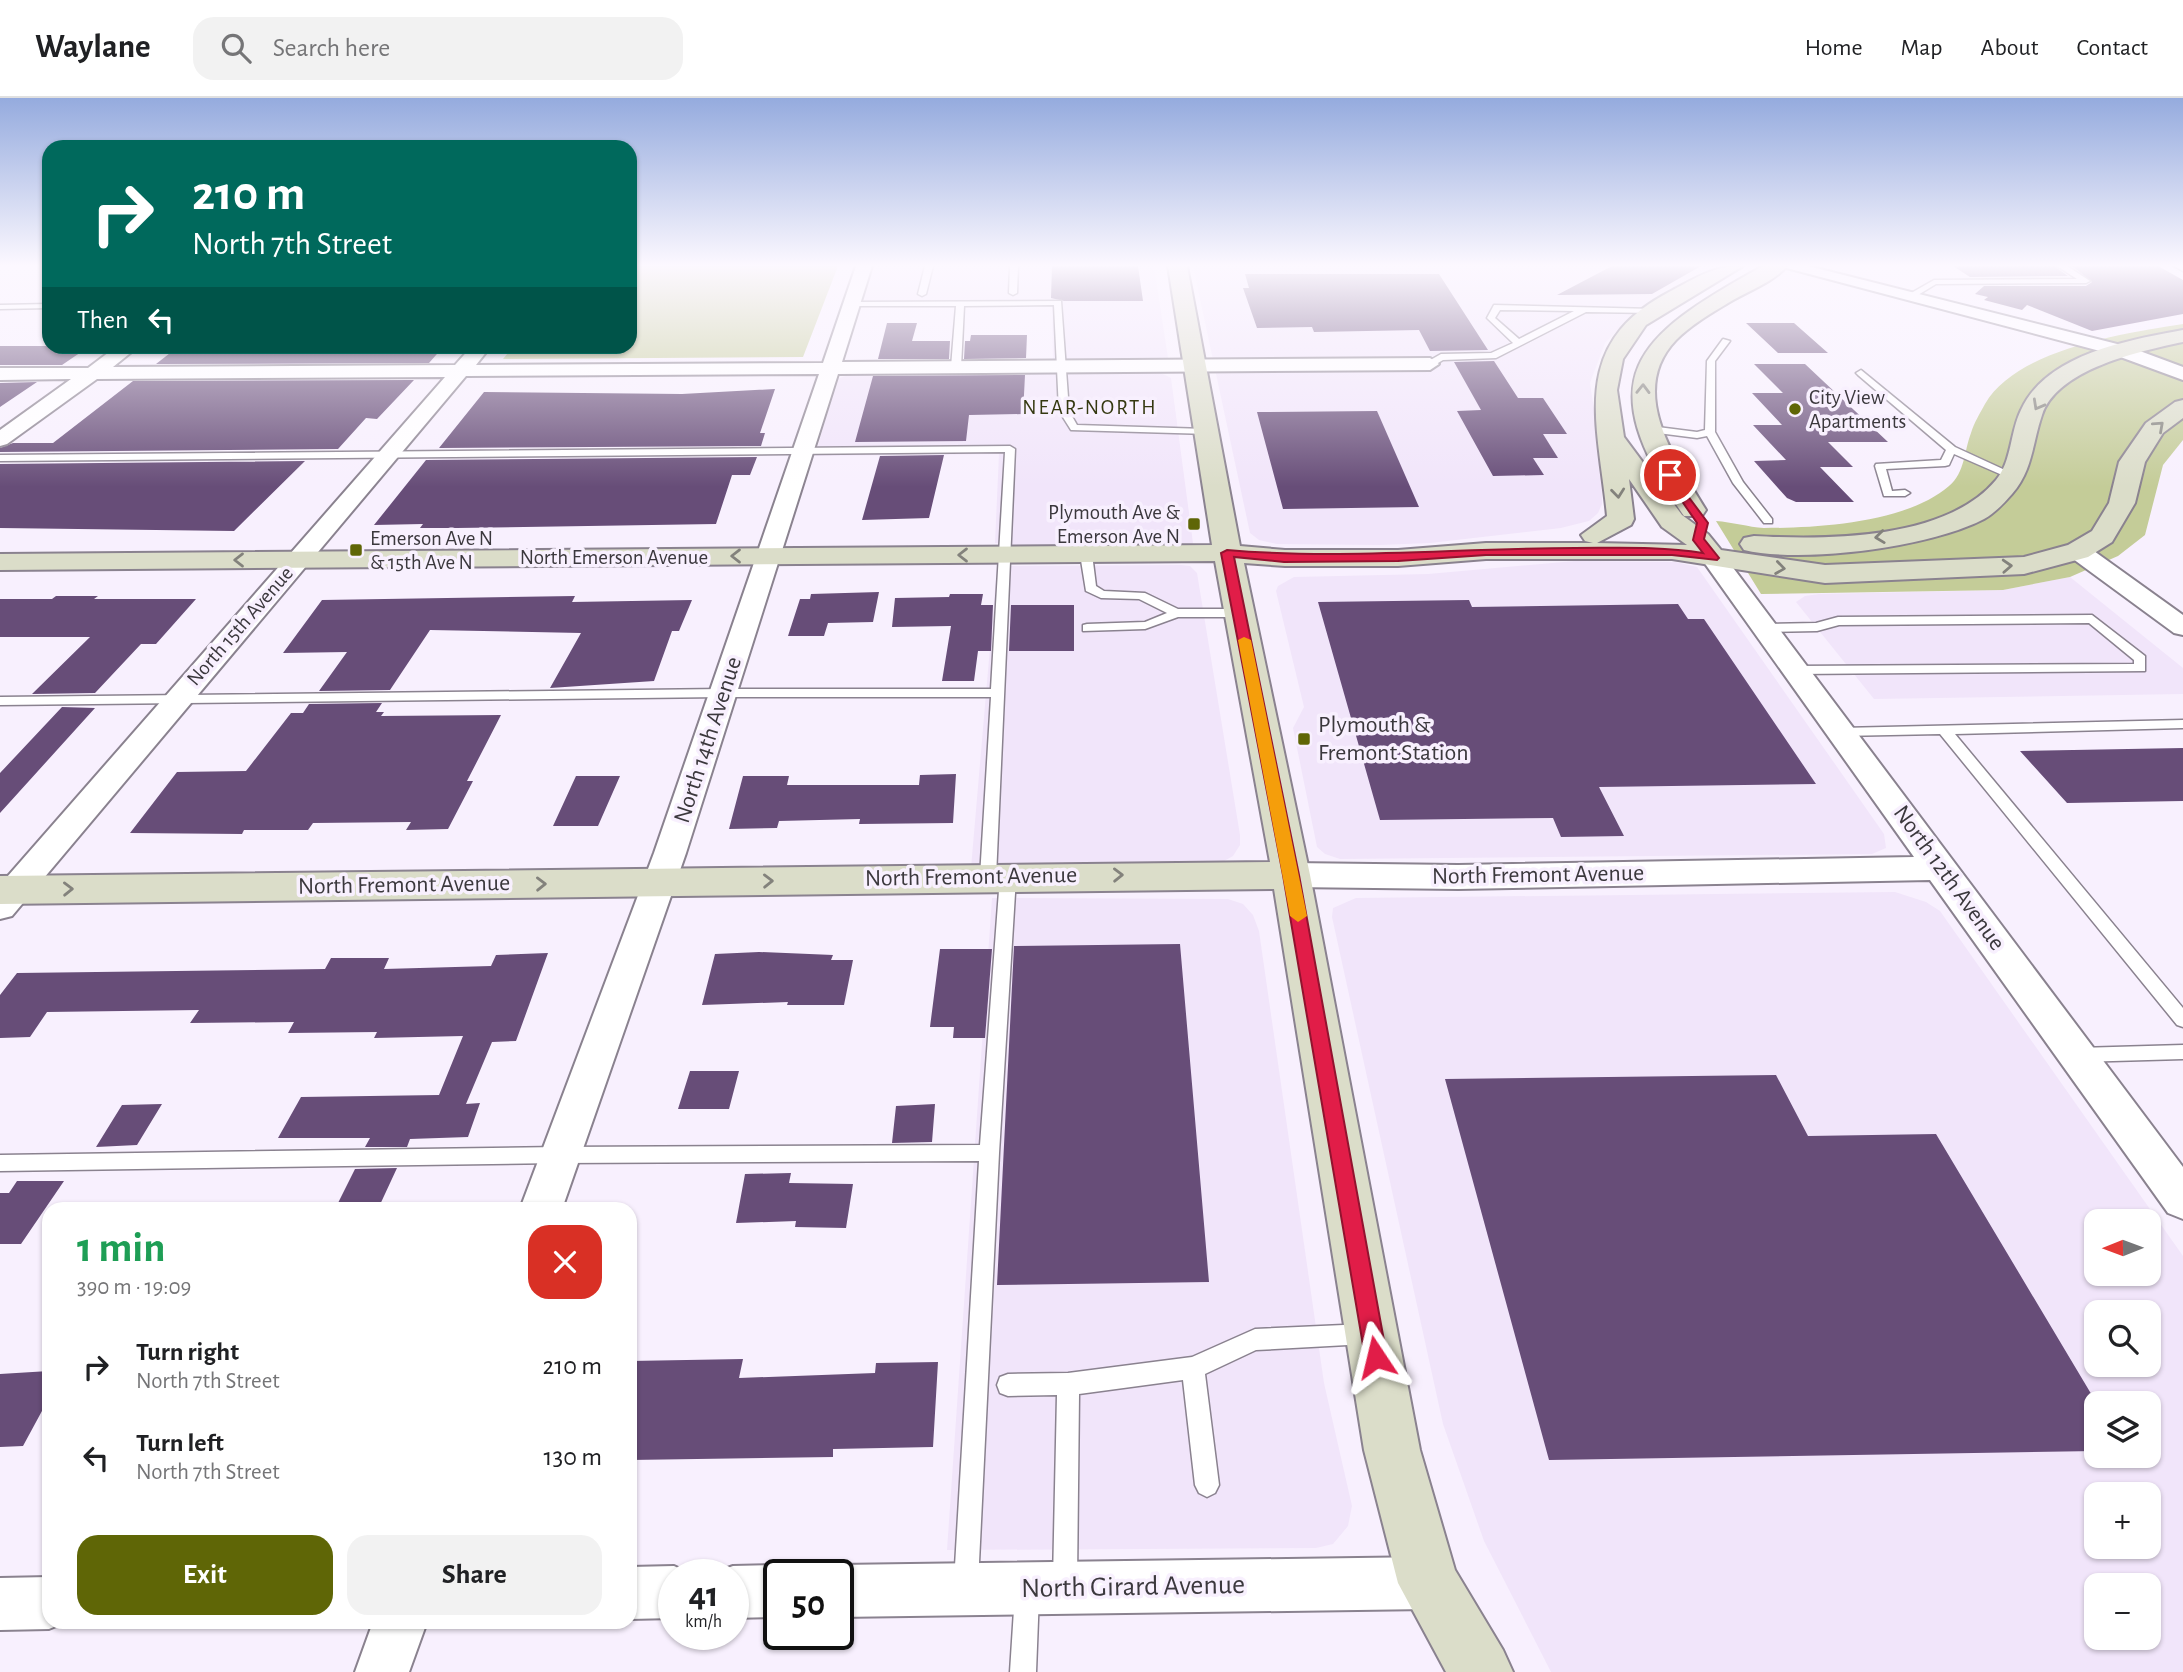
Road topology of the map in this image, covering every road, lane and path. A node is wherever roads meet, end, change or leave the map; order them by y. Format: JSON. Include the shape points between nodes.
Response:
{"nodes":[{"id":1,"x":840,"y":339,"type":"edge"},
{"id":2,"x":958,"y":339,"type":"edge"},
{"id":3,"x":1060,"y":339,"type":"edge"},
{"id":4,"x":1191,"y":339,"type":"edge"},
{"id":5,"x":1514,"y":339,"type":"edge"},
{"id":6,"x":1522,"y":339,"type":"edge"},
{"id":7,"x":1624,"y":339,"type":"edge"},
{"id":8,"x":1663,"y":339,"type":"edge"},
{"id":9,"x":2077,"y":339,"type":"edge"},
{"id":10,"x":2169,"y":339,"type":"edge"},
{"id":11,"x":1726,"y":341,"type":"dead end"},
{"id":12,"x":1517,"y":342,"type":"junction"},
{"id":13,"x":2122,"y":351,"type":"junction"},
{"id":14,"x":119,"y":354,"type":"edge"},
{"id":15,"x":475,"y":354,"type":"edge"},
{"id":16,"x":1430,"y":364,"type":"joint"},
{"id":17,"x":1061,"y":365,"type":"junction"},
{"id":18,"x":1196,"y":366,"type":"junction"},
{"id":19,"x":956,"y":367,"type":"junction"},
{"id":20,"x":831,"y":368,"type":"junction"},
{"id":21,"x":461,"y":370,"type":"junction"},
{"id":22,"x":93,"y":373,"type":"junction"},
{"id":23,"x":1861,"y":373,"type":"dead end"},
{"id":24,"x":0,"y":374,"type":"edge"},
{"id":25,"x":2183,"y":374,"type":"edge"},
{"id":26,"x":2183,"y":407,"type":"edge"},
{"id":27,"x":1650,"y":429,"type":"junction"},
{"id":28,"x":1206,"y":432,"type":"junction"},
{"id":29,"x":1710,"y":432,"type":"junction"},
{"id":30,"x":1612,"y":437,"type":"junction"},
{"id":31,"x":0,"y":440,"type":"edge"},
{"id":32,"x":1951,"y":449,"type":"junction"},
{"id":33,"x":804,"y":451,"type":"junction"},
{"id":34,"x":389,"y":454,"type":"junction"},
{"id":35,"x":0,"y":458,"type":"edge"},
{"id":36,"x":2013,"y":476,"type":"junction"},
{"id":37,"x":1905,"y":493,"type":"dead end"},
{"id":38,"x":1768,"y":522,"type":"dead end"},
{"id":39,"x":1595,"y":535,"type":"junction"},
{"id":40,"x":1705,"y":549,"type":"junction"},
{"id":41,"x":1486,"y":551,"type":"junction"},
{"id":42,"x":2078,"y":551,"type":"junction"},
{"id":43,"x":1227,"y":553,"type":"junction"},
{"id":44,"x":1005,"y":554,"type":"junction"},
{"id":45,"x":1086,"y":554,"type":"junction"},
{"id":46,"x":768,"y":556,"type":"junction"},
{"id":47,"x":298,"y":560,"type":"junction"},
{"id":48,"x":0,"y":562,"type":"edge"},
{"id":49,"x":1176,"y":613,"type":"junction"},
{"id":50,"x":1239,"y":614,"type":"junction"},
{"id":51,"x":2183,"y":627,"type":"edge"},
{"id":52,"x":1087,"y":628,"type":"dead end"},
{"id":53,"x":1765,"y":628,"type":"junction"},
{"id":54,"x":1796,"y":670,"type":"junction"},
{"id":55,"x":723,"y":693,"type":"junction"},
{"id":56,"x":997,"y":693,"type":"junction"},
{"id":57,"x":177,"y":699,"type":"junction"},
{"id":58,"x":0,"y":701,"type":"edge"},
{"id":59,"x":2183,"y":724,"type":"edge"},
{"id":60,"x":1944,"y":730,"type":"junction"},
{"id":61,"x":1841,"y":732,"type":"junction"},
{"id":62,"x":1941,"y":868,"type":"junction"},
{"id":63,"x":1291,"y":875,"type":"junction"},
{"id":64,"x":998,"y":877,"type":"junction"},
{"id":65,"x":659,"y":883,"type":"junction"},
{"id":66,"x":5,"y":896,"type":"edge"},
{"id":67,"x":2183,"y":1020,"type":"edge"},
{"id":68,"x":2183,"y":1052,"type":"edge"},
{"id":69,"x":2078,"y":1055,"type":"junction"},
{"id":70,"x":989,"y":1153,"type":"junction"},
{"id":71,"x":559,"y":1155,"type":"junction"},
{"id":72,"x":0,"y":1163,"type":"edge"},
{"id":73,"x":2183,"y":1200,"type":"edge"},
{"id":74,"x":543,"y":1202,"type":"edge"},
{"id":75,"x":1372,"y":1334,"type":"junction"},
{"id":76,"x":1194,"y":1368,"type":"junction"},
{"id":77,"x":1068,"y":1384,"type":"junction"},
{"id":78,"x":1008,"y":1385,"type":"dead end"},
{"id":79,"x":1207,"y":1485,"type":"dead end"},
{"id":80,"x":1428,"y":1583,"type":"junction"},
{"id":81,"x":1046,"y":1588,"type":"junction"},
{"id":82,"x":966,"y":1589,"type":"junction"},
{"id":83,"x":854,"y":1591,"type":"edge"},
{"id":84,"x":658,"y":1592,"type":"edge"},
{"id":85,"x":637,"y":1593,"type":"edge"},
{"id":86,"x":42,"y":1603,"type":"edge"},
{"id":87,"x":0,"y":1604,"type":"edge"},
{"id":88,"x":397,"y":1629,"type":"edge"},
{"id":89,"x":382,"y":1672,"type":"edge"},
{"id":90,"x":1023,"y":1672,"type":"edge"},
{"id":91,"x":1480,"y":1672,"type":"edge"}],
"edges":[{"from":1,"to":20,"type":"street","name":"North 14th Avenue"},
{"from":2,"to":19,"type":"lane"},
{"from":3,"to":17,"type":"lane"},
{"from":4,"to":18,"type":"main road"},
{"from":5,"to":12,"type":"lane"},
{"from":6,"to":12,"type":"lane"},
{"from":7,"to":30,"type":"main road","via":[[1612,359],[1606,390]]},
{"from":27,"to":8,"type":"main road","one_way":true,"via":[[1643,379]]},
{"from":9,"to":13,"type":"street"},
{"from":10,"to":13,"type":"main road"},
{"from":11,"to":29,"type":"lane","via":[[1711,361]]},
{"from":12,"to":16,"type":"lane","via":[[1493,356],[1441,357]]},
{"from":13,"to":25,"type":"street"},
{"from":13,"to":36,"type":"main road","one_way":true,"via":[[2068,372],[2038,400]]},
{"from":14,"to":22,"type":"street"},
{"from":15,"to":21,"type":"street","name":"North 15th Avenue"},
{"from":16,"to":18,"type":"street"},
{"from":17,"to":18,"type":"street"},
{"from":17,"to":19,"type":"street"},
{"from":17,"to":28,"type":"lane","via":[[1063,411],[1074,428]]},
{"from":18,"to":28,"type":"main road"},
{"from":19,"to":20,"type":"street"},
{"from":20,"to":21,"type":"street"},
{"from":20,"to":33,"type":"street","name":"North 14th Avenue"},
{"from":21,"to":22,"type":"street"},
{"from":21,"to":34,"type":"street","name":"North 15th Avenue"},
{"from":22,"to":24,"type":"street"},
{"from":22,"to":31,"type":"street"},
{"from":23,"to":32,"type":"lane"},
{"from":42,"to":26,"type":"main road","one_way":true,"via":[[2102,536],[2122,503],[2132,462],[2154,428]]},
{"from":27,"to":29,"type":"lane","via":[[1697,435]]},
{"from":27,"to":40,"type":"main road","via":[[1670,475],[1703,523]]},
{"from":28,"to":43,"type":"main road"},
{"from":29,"to":38,"type":"lane","via":[[1738,483]]},
{"from":30,"to":39,"type":"main road","one_way":true,"via":[[1621,519]]},
{"from":30,"to":40,"type":"main road","via":[[1672,521]]},
{"from":32,"to":36,"type":"lane"},
{"from":32,"to":37,"type":"lane","via":[[1945,463],[1880,466],[1888,494]]},
{"from":33,"to":34,"type":"lane"},
{"from":33,"to":44,"type":"lane","via":[[1010,449]]},
{"from":33,"to":46,"type":"street","name":"North 14th Avenue"},
{"from":34,"to":35,"type":"lane"},
{"from":34,"to":47,"type":"street","name":"North 15th Avenue"},
{"from":36,"to":40,"type":"main road","one_way":true,"via":[[1977,512],[1917,533]]},
{"from":39,"to":40,"type":"main road","via":[[1662,535]]},
{"from":39,"to":41,"type":"main road","via":[[1552,537]]},
{"from":40,"to":41,"type":"main road"},
{"from":40,"to":42,"type":"main road","one_way":true,"via":[[1825,574],[2024,565]]},
{"from":40,"to":53,"type":"street","name":"North 12th Avenue"},
{"from":41,"to":43,"type":"main road","name":"North Emerson Avenue","via":[[1398,558]]},
{"from":42,"to":51,"type":"street"},
{"from":43,"to":45,"type":"main road","name":"North Emerson Avenue"},
{"from":43,"to":50,"type":"main road"},
{"from":44,"to":45,"type":"main road","name":"North Emerson Avenue"},
{"from":44,"to":46,"type":"main road","name":"North Emerson Avenue","one_way":true},
{"from":44,"to":56,"type":"lane"},
{"from":45,"to":49,"type":"lane","via":[[1090,588],[1101,594],[1141,596]]},
{"from":46,"to":47,"type":"main road","name":"North Emerson Avenue","one_way":true},
{"from":46,"to":55,"type":"street","name":"North 14th Avenue"},
{"from":47,"to":48,"type":"main road","name":"North Emerson Avenue","one_way":true},
{"from":47,"to":57,"type":"street","name":"North 15th Avenue"},
{"from":49,"to":50,"type":"lane"},
{"from":49,"to":52,"type":"lane","via":[[1153,625]]},
{"from":50,"to":63,"type":"main road"},
{"from":53,"to":54,"type":"street","name":"North 12th Avenue"},
{"from":53,"to":54,"type":"lane","via":[[1816,627],[1838,621],[2092,619],[2140,659],[2140,668]]},
{"from":54,"to":61,"type":"street","name":"North 12th Avenue"},
{"from":55,"to":56,"type":"lane"},
{"from":55,"to":57,"type":"lane"},
{"from":55,"to":65,"type":"street","name":"North 14th Avenue"},
{"from":56,"to":64,"type":"lane"},
{"from":57,"to":58,"type":"lane"},
{"from":57,"to":66,"type":"street","name":"North 15th Avenue"},
{"from":59,"to":60,"type":"lane"},
{"from":60,"to":61,"type":"lane"},
{"from":60,"to":67,"type":"lane"},
{"from":61,"to":62,"type":"street","name":"North 12th Avenue"},
{"from":62,"to":63,"type":"street","name":"North Fremont Avenue","via":[[1458,877]]},
{"from":62,"to":69,"type":"street","name":"North 12th Avenue"},
{"from":64,"to":63,"type":"main road","name":"North Fremont Avenue","one_way":true},
{"from":63,"to":75,"type":"main road"},
{"from":65,"to":64,"type":"main road","name":"North Fremont Avenue","one_way":true},
{"from":64,"to":70,"type":"lane"},
{"from":66,"to":65,"type":"main road","name":"North Fremont Avenue","one_way":true},
{"from":65,"to":71,"type":"street","name":"North 14th Avenue"},
{"from":68,"to":69,"type":"lane"},
{"from":69,"to":73,"type":"street","name":"North 12th Avenue"},
{"from":70,"to":71,"type":"lane"},
{"from":70,"to":82,"type":"lane"},
{"from":71,"to":72,"type":"lane"},
{"from":71,"to":74,"type":"street","name":"North 14th Avenue"},
{"from":75,"to":76,"type":"lane","via":[[1255,1340]]},
{"from":75,"to":80,"type":"main road","via":[[1392,1450]]},
{"from":76,"to":77,"type":"lane"},
{"from":76,"to":79,"type":"lane"},
{"from":77,"to":78,"type":"lane"},
{"from":77,"to":81,"type":"lane"},
{"from":80,"to":81,"type":"street","name":"North Girard Avenue"},
{"from":80,"to":91,"type":"main road"},
{"from":81,"to":82,"type":"street","name":"North Girard Avenue"},
{"from":81,"to":90,"type":"lane"},
{"from":82,"to":83,"type":"street","name":"North Girard Avenue"},
{"from":84,"to":85,"type":"street"},
{"from":86,"to":87,"type":"street"},
{"from":88,"to":89,"type":"street"}]}
